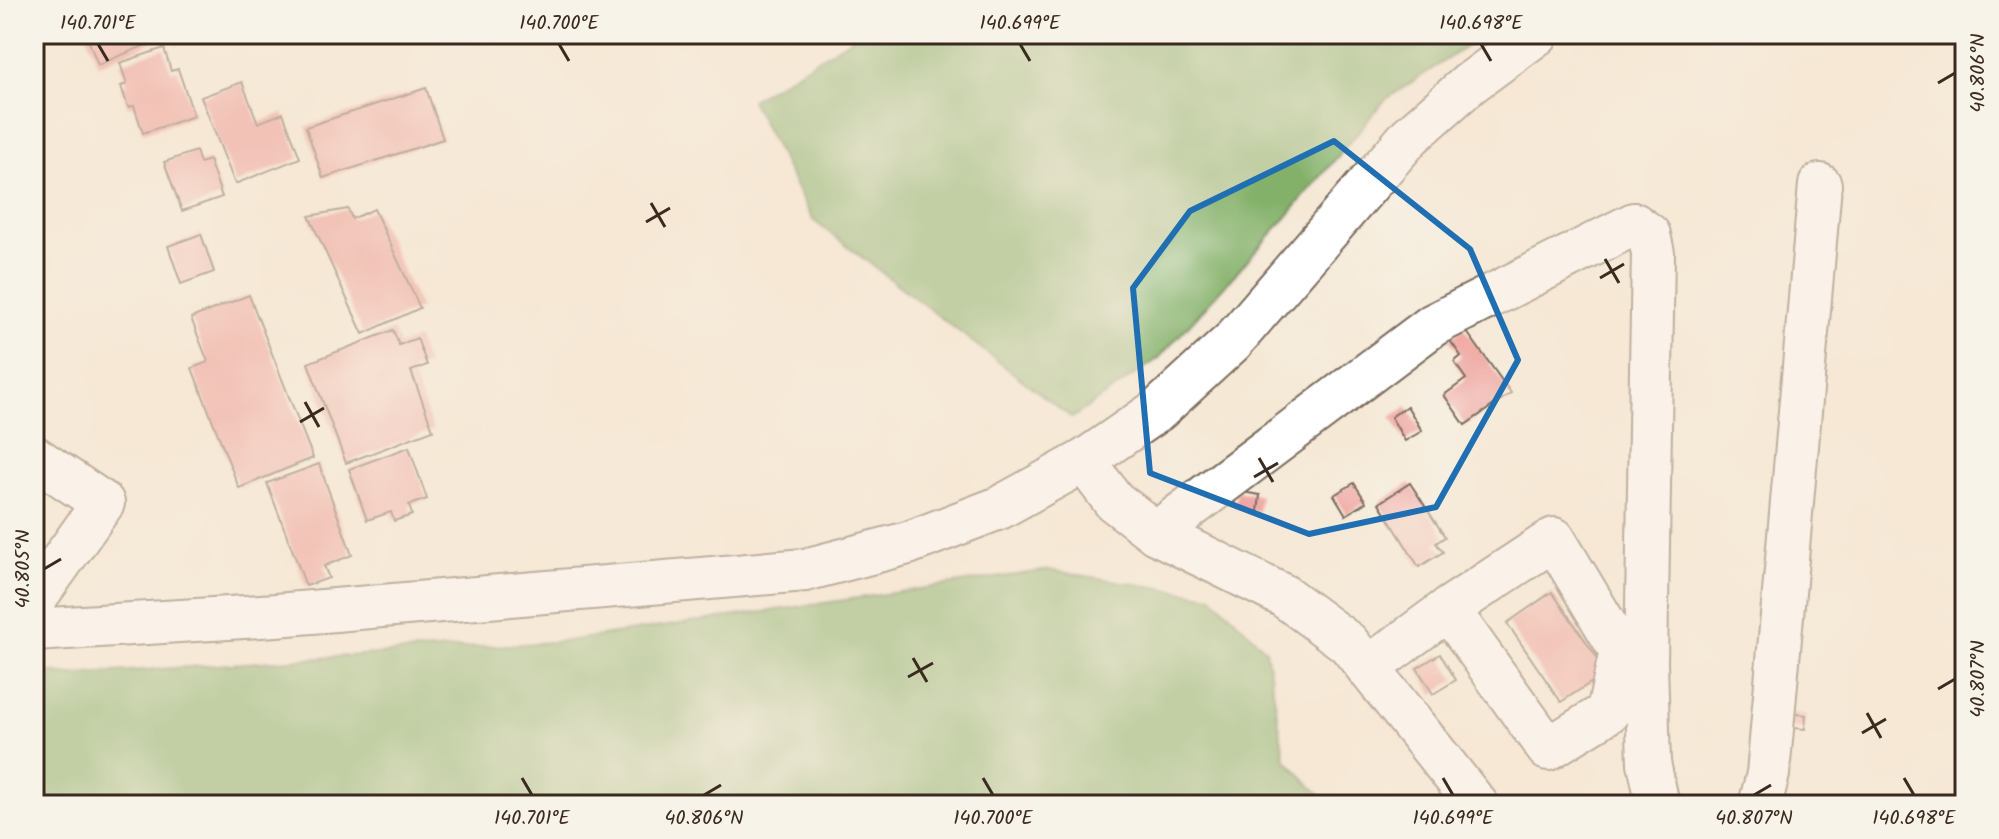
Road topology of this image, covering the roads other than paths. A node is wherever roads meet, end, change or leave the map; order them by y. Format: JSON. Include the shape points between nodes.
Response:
{"nodes":[{"id":1,"x":1537,"y":34,"type":"edge"},
{"id":2,"x":1820,"y":185,"type":"dead end"},
{"id":3,"x":34,"y":457,"type":"edge"},
{"id":4,"x":1084,"y":461,"type":"junction"},
{"id":5,"x":1156,"y":533,"type":"junction"},
{"id":6,"x":34,"y":600,"type":"edge"},
{"id":7,"x":1448,"y":609,"type":"junction"},
{"id":8,"x":34,"y":630,"type":"edge"},
{"id":9,"x":1368,"y":668,"type":"junction"},
{"id":10,"x":1477,"y":805,"type":"edge"},
{"id":11,"x":1658,"y":805,"type":"edge"},
{"id":12,"x":1760,"y":805,"type":"edge"}],
"edges":[{"from":1,"to":4,"type":"street","via":[[1410,136],[1232,342],[1158,410]]},
{"from":2,"to":12,"type":"street","via":[[1768,774]]},
{"from":3,"to":6,"type":"street","via":[[103,503]]},
{"from":4,"to":5,"type":"street","via":[[1114,501]]},
{"from":4,"to":8,"type":"street","via":[[999,508],[908,543],[805,570]]},
{"from":5,"to":9,"type":"street","via":[[1284,596],[1348,643]]},
{"from":5,"to":11,"type":"street","via":[[1433,325],[1634,224],[1649,235],[1653,253],[1646,663],[1649,763]]},
{"from":7,"to":7,"type":"street","via":[[1554,539],[1621,651],[1608,712],[1548,749]]},
{"from":7,"to":9,"type":"street"},
{"from":9,"to":10,"type":"street"}]}
